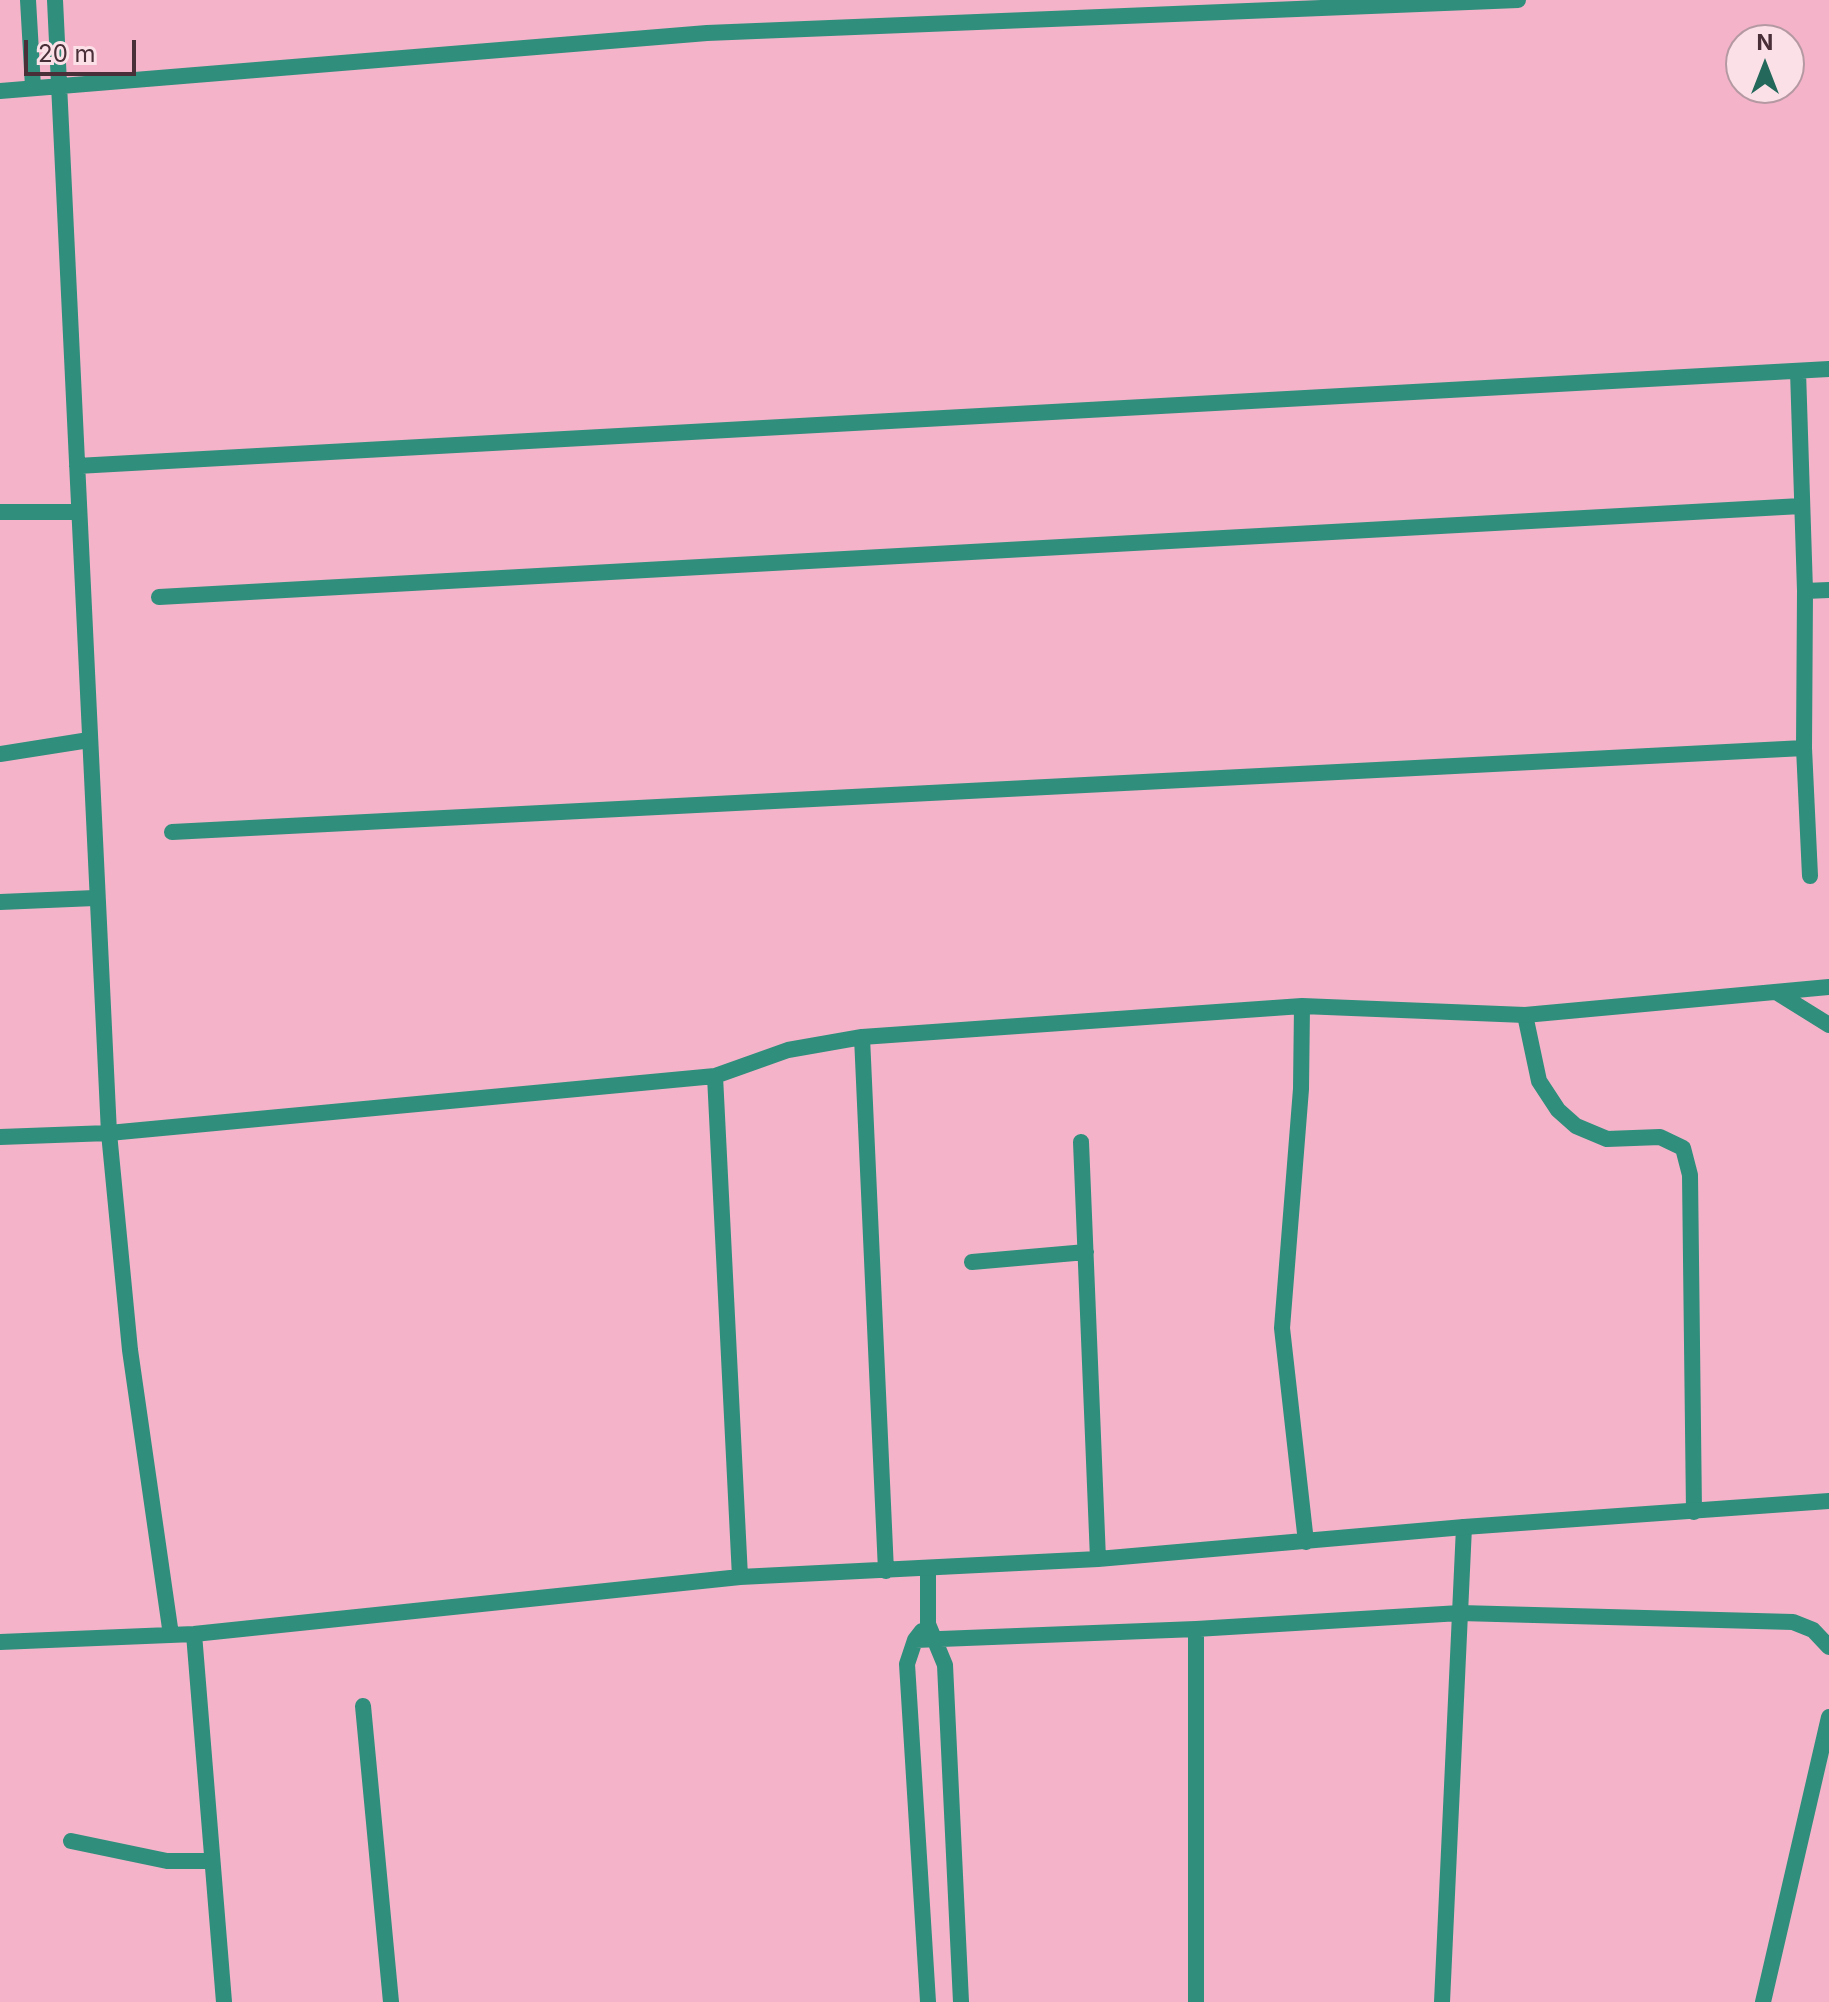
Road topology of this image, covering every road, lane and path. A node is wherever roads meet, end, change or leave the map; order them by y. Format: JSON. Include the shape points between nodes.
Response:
{"nodes":[{"id":1,"x":28,"y":0,"type":"edge"},
{"id":2,"x":55,"y":0,"type":"edge"},
{"id":3,"x":1518,"y":0,"type":"edge"},
{"id":4,"x":60,"y":85,"type":"junction"},
{"id":5,"x":33,"y":87,"type":"junction"},
{"id":6,"x":0,"y":91,"type":"edge"},
{"id":7,"x":1829,"y":369,"type":"edge"},
{"id":8,"x":1798,"y":371,"type":"junction"},
{"id":9,"x":77,"y":466,"type":"junction"},
{"id":10,"x":1801,"y":506,"type":"junction"},
{"id":11,"x":0,"y":512,"type":"edge"},
{"id":12,"x":79,"y":512,"type":"junction"},
{"id":13,"x":1829,"y":590,"type":"edge"},
{"id":14,"x":1805,"y":591,"type":"junction"},
{"id":15,"x":159,"y":597,"type":"dead end"},
{"id":16,"x":89,"y":740,"type":"junction"},
{"id":17,"x":1804,"y":748,"type":"junction"},
{"id":18,"x":0,"y":754,"type":"edge"},
{"id":19,"x":172,"y":832,"type":"dead end"},
{"id":20,"x":1810,"y":876,"type":"dead end"},
{"id":21,"x":95,"y":898,"type":"junction"},
{"id":22,"x":0,"y":902,"type":"edge"},
{"id":23,"x":1829,"y":987,"type":"edge"},
{"id":24,"x":1776,"y":992,"type":"junction"},
{"id":25,"x":1302,"y":1006,"type":"junction"},
{"id":26,"x":1525,"y":1015,"type":"junction"},
{"id":27,"x":1829,"y":1025,"type":"edge"},
{"id":28,"x":862,"y":1037,"type":"junction"},
{"id":29,"x":715,"y":1076,"type":"junction"},
{"id":30,"x":109,"y":1133,"type":"junction"},
{"id":31,"x":0,"y":1137,"type":"edge"},
{"id":32,"x":1081,"y":1142,"type":"dead end"},
{"id":33,"x":1086,"y":1252,"type":"junction"},
{"id":34,"x":972,"y":1262,"type":"dead end"},
{"id":35,"x":1829,"y":1501,"type":"edge"},
{"id":36,"x":1694,"y":1512,"type":"junction"},
{"id":37,"x":1464,"y":1527,"type":"junction"},
{"id":38,"x":1306,"y":1542,"type":"junction"},
{"id":39,"x":1098,"y":1559,"type":"junction"},
{"id":40,"x":928,"y":1569,"type":"junction"},
{"id":41,"x":886,"y":1571,"type":"junction"},
{"id":42,"x":740,"y":1577,"type":"junction"},
{"id":43,"x":1460,"y":1613,"type":"junction"},
{"id":44,"x":928,"y":1624,"type":"junction"},
{"id":45,"x":1196,"y":1629,"type":"junction"},
{"id":46,"x":194,"y":1634,"type":"junction"},
{"id":47,"x":171,"y":1635,"type":"junction"},
{"id":48,"x":915,"y":1640,"type":"junction"},
{"id":49,"x":937,"y":1640,"type":"junction"},
{"id":50,"x":0,"y":1642,"type":"edge"},
{"id":51,"x":1829,"y":1647,"type":"edge"},
{"id":52,"x":363,"y":1706,"type":"dead end"},
{"id":53,"x":1829,"y":1717,"type":"edge"},
{"id":54,"x":71,"y":1841,"type":"dead end"},
{"id":55,"x":212,"y":1861,"type":"junction"},
{"id":56,"x":224,"y":2002,"type":"edge"},
{"id":57,"x":391,"y":2002,"type":"edge"},
{"id":58,"x":928,"y":2002,"type":"edge"},
{"id":59,"x":961,"y":2002,"type":"edge"},
{"id":60,"x":1196,"y":2002,"type":"edge"},
{"id":61,"x":1442,"y":2002,"type":"edge"},
{"id":62,"x":1763,"y":2002,"type":"edge"}],
"edges":[{"from":1,"to":5,"type":"street"},
{"from":2,"to":4,"type":"street"},
{"from":3,"to":4,"type":"street","via":[[707,33]]},
{"from":4,"to":5,"type":"street"},
{"from":4,"to":9,"type":"street"},
{"from":5,"to":6,"type":"street"},
{"from":7,"to":8,"type":"street"},
{"from":8,"to":9,"type":"street"},
{"from":8,"to":10,"type":"street"},
{"from":9,"to":12,"type":"street"},
{"from":10,"to":14,"type":"street"},
{"from":10,"to":15,"type":"street"},
{"from":11,"to":12,"type":"street"},
{"from":12,"to":16,"type":"street"},
{"from":13,"to":14,"type":"street"},
{"from":14,"to":17,"type":"street"},
{"from":16,"to":18,"type":"street"},
{"from":16,"to":21,"type":"street"},
{"from":17,"to":19,"type":"street"},
{"from":17,"to":20,"type":"street"},
{"from":21,"to":22,"type":"street"},
{"from":21,"to":30,"type":"street"},
{"from":23,"to":24,"type":"street"},
{"from":24,"to":26,"type":"street"},
{"from":24,"to":27,"type":"street"},
{"from":25,"to":26,"type":"street"},
{"from":25,"to":28,"type":"street"},
{"from":25,"to":38,"type":"street","via":[[1301,1089],[1282,1328]]},
{"from":26,"to":36,"type":"street","via":[[1539,1081],[1576,1126],[1607,1139],[1660,1137],[1683,1148],[1690,1175]]},
{"from":28,"to":29,"type":"street","via":[[788,1050]]},
{"from":28,"to":41,"type":"street"},
{"from":29,"to":30,"type":"street"},
{"from":29,"to":42,"type":"street"},
{"from":30,"to":31,"type":"street"},
{"from":30,"to":47,"type":"street","via":[[130,1350]]},
{"from":32,"to":33,"type":"street"},
{"from":33,"to":34,"type":"street"},
{"from":33,"to":39,"type":"street"},
{"from":35,"to":36,"type":"street"},
{"from":36,"to":37,"type":"street"},
{"from":37,"to":38,"type":"street"},
{"from":37,"to":43,"type":"street"},
{"from":38,"to":39,"type":"street"},
{"from":39,"to":40,"type":"street"},
{"from":40,"to":41,"type":"street"},
{"from":40,"to":44,"type":"street"},
{"from":41,"to":42,"type":"street"},
{"from":42,"to":46,"type":"street"},
{"from":43,"to":45,"type":"street"},
{"from":43,"to":51,"type":"street","via":[[1793,1622],[1813,1630]]},
{"from":43,"to":61,"type":"street"},
{"from":44,"to":48,"type":"street"},
{"from":44,"to":49,"type":"street"},
{"from":45,"to":49,"type":"street"},
{"from":45,"to":60,"type":"street"},
{"from":46,"to":47,"type":"street"},
{"from":46,"to":55,"type":"street"},
{"from":47,"to":50,"type":"street"},
{"from":48,"to":49,"type":"street"},
{"from":48,"to":58,"type":"street","via":[[907,1664]]},
{"from":49,"to":59,"type":"street","via":[[945,1665]]},
{"from":52,"to":57,"type":"street"},
{"from":53,"to":62,"type":"street"},
{"from":54,"to":55,"type":"street","via":[[167,1861]]},
{"from":55,"to":56,"type":"street"}]}
